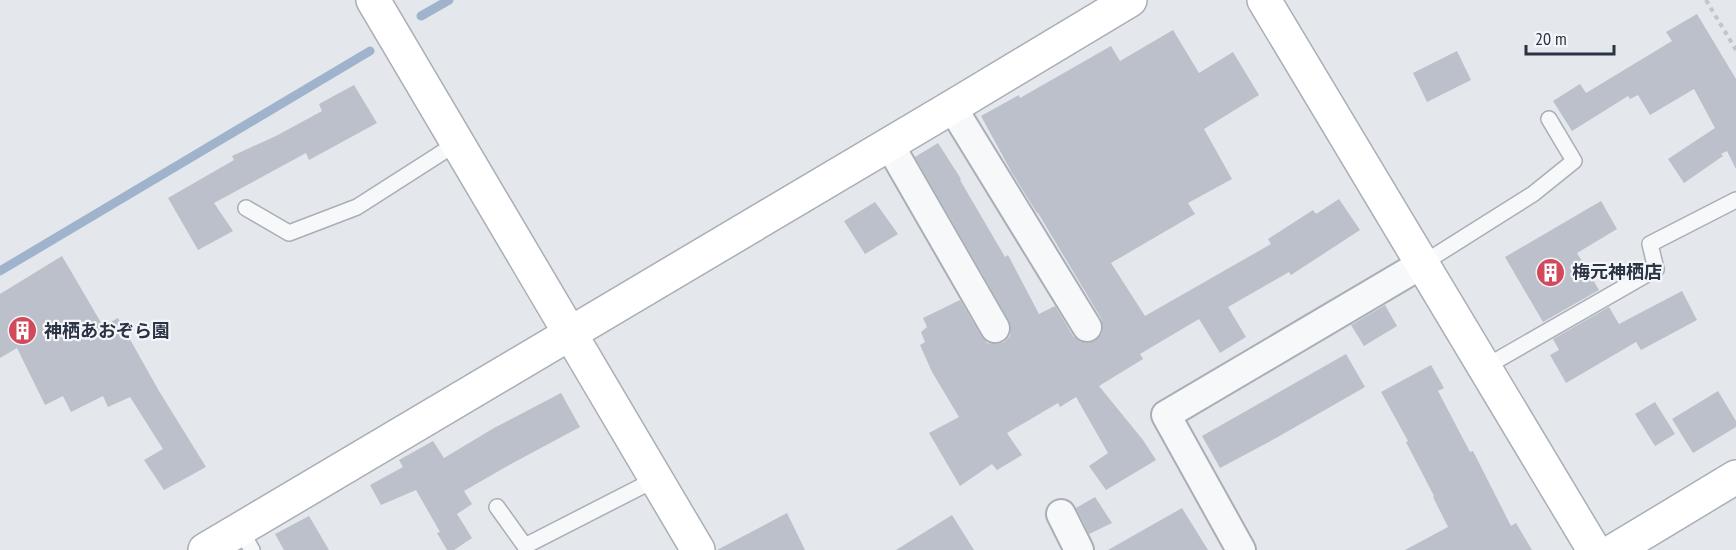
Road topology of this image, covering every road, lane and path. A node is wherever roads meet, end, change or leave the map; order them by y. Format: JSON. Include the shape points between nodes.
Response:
{"nodes":[{"id":1,"x":373,"y":0,"type":"edge"},
{"id":2,"x":1130,"y":0,"type":"edge"},
{"id":3,"x":1264,"y":0,"type":"edge"},
{"id":4,"x":1706,"y":0,"type":"edge"},
{"id":5,"x":1736,"y":50,"type":"edge"},
{"id":6,"x":952,"y":107,"type":"junction"},
{"id":7,"x":1549,"y":119,"type":"dead end"},
{"id":8,"x":457,"y":143,"type":"junction"},
{"id":9,"x":889,"y":144,"type":"junction"},
{"id":10,"x":1736,"y":200,"type":"edge"},
{"id":11,"x":246,"y":208,"type":"dead end"},
{"id":12,"x":1422,"y":264,"type":"junction"},
{"id":13,"x":1087,"y":327,"type":"dead end"},
{"id":14,"x":995,"y":328,"type":"dead end"},
{"id":15,"x":569,"y":334,"type":"junction"},
{"id":16,"x":1485,"y":367,"type":"junction"},
{"id":17,"x":1736,"y":477,"type":"edge"},
{"id":18,"x":656,"y":479,"type":"junction"},
{"id":19,"x":497,"y":507,"type":"dead end"},
{"id":20,"x":1061,"y":514,"type":"dead end"},
{"id":21,"x":246,"y":539,"type":"edge"},
{"id":22,"x":205,"y":550,"type":"edge"},
{"id":23,"x":698,"y":550,"type":"edge"},
{"id":24,"x":1080,"y":550,"type":"edge"},
{"id":25,"x":1241,"y":550,"type":"edge"},
{"id":26,"x":1594,"y":550,"type":"edge"},
{"id":27,"x":1615,"y":550,"type":"edge"}],
"edges":[{"from":1,"to":8,"type":"street"},
{"from":2,"to":6,"type":"street"},
{"from":3,"to":12,"type":"street"},
{"from":4,"to":5,"type":"path"},
{"from":6,"to":9,"type":"street"},
{"from":6,"to":13,"type":"street"},
{"from":7,"to":12,"type":"lane","via":[[1574,161],[1533,194]]},
{"from":8,"to":11,"type":"lane","via":[[357,207],[289,233]]},
{"from":8,"to":15,"type":"street"},
{"from":9,"to":14,"type":"street"},
{"from":9,"to":15,"type":"street"},
{"from":10,"to":16,"type":"lane","via":[[1650,244],[1656,269]]},
{"from":12,"to":16,"type":"street"},
{"from":12,"to":25,"type":"street","via":[[1166,415]]},
{"from":15,"to":18,"type":"street"},
{"from":15,"to":21,"type":"street"},
{"from":16,"to":26,"type":"street"},
{"from":17,"to":27,"type":"street"},
{"from":18,"to":19,"type":"lane","via":[[525,546]]},
{"from":18,"to":23,"type":"street"},
{"from":20,"to":24,"type":"street"},
{"from":21,"to":22,"type":"street"}]}
